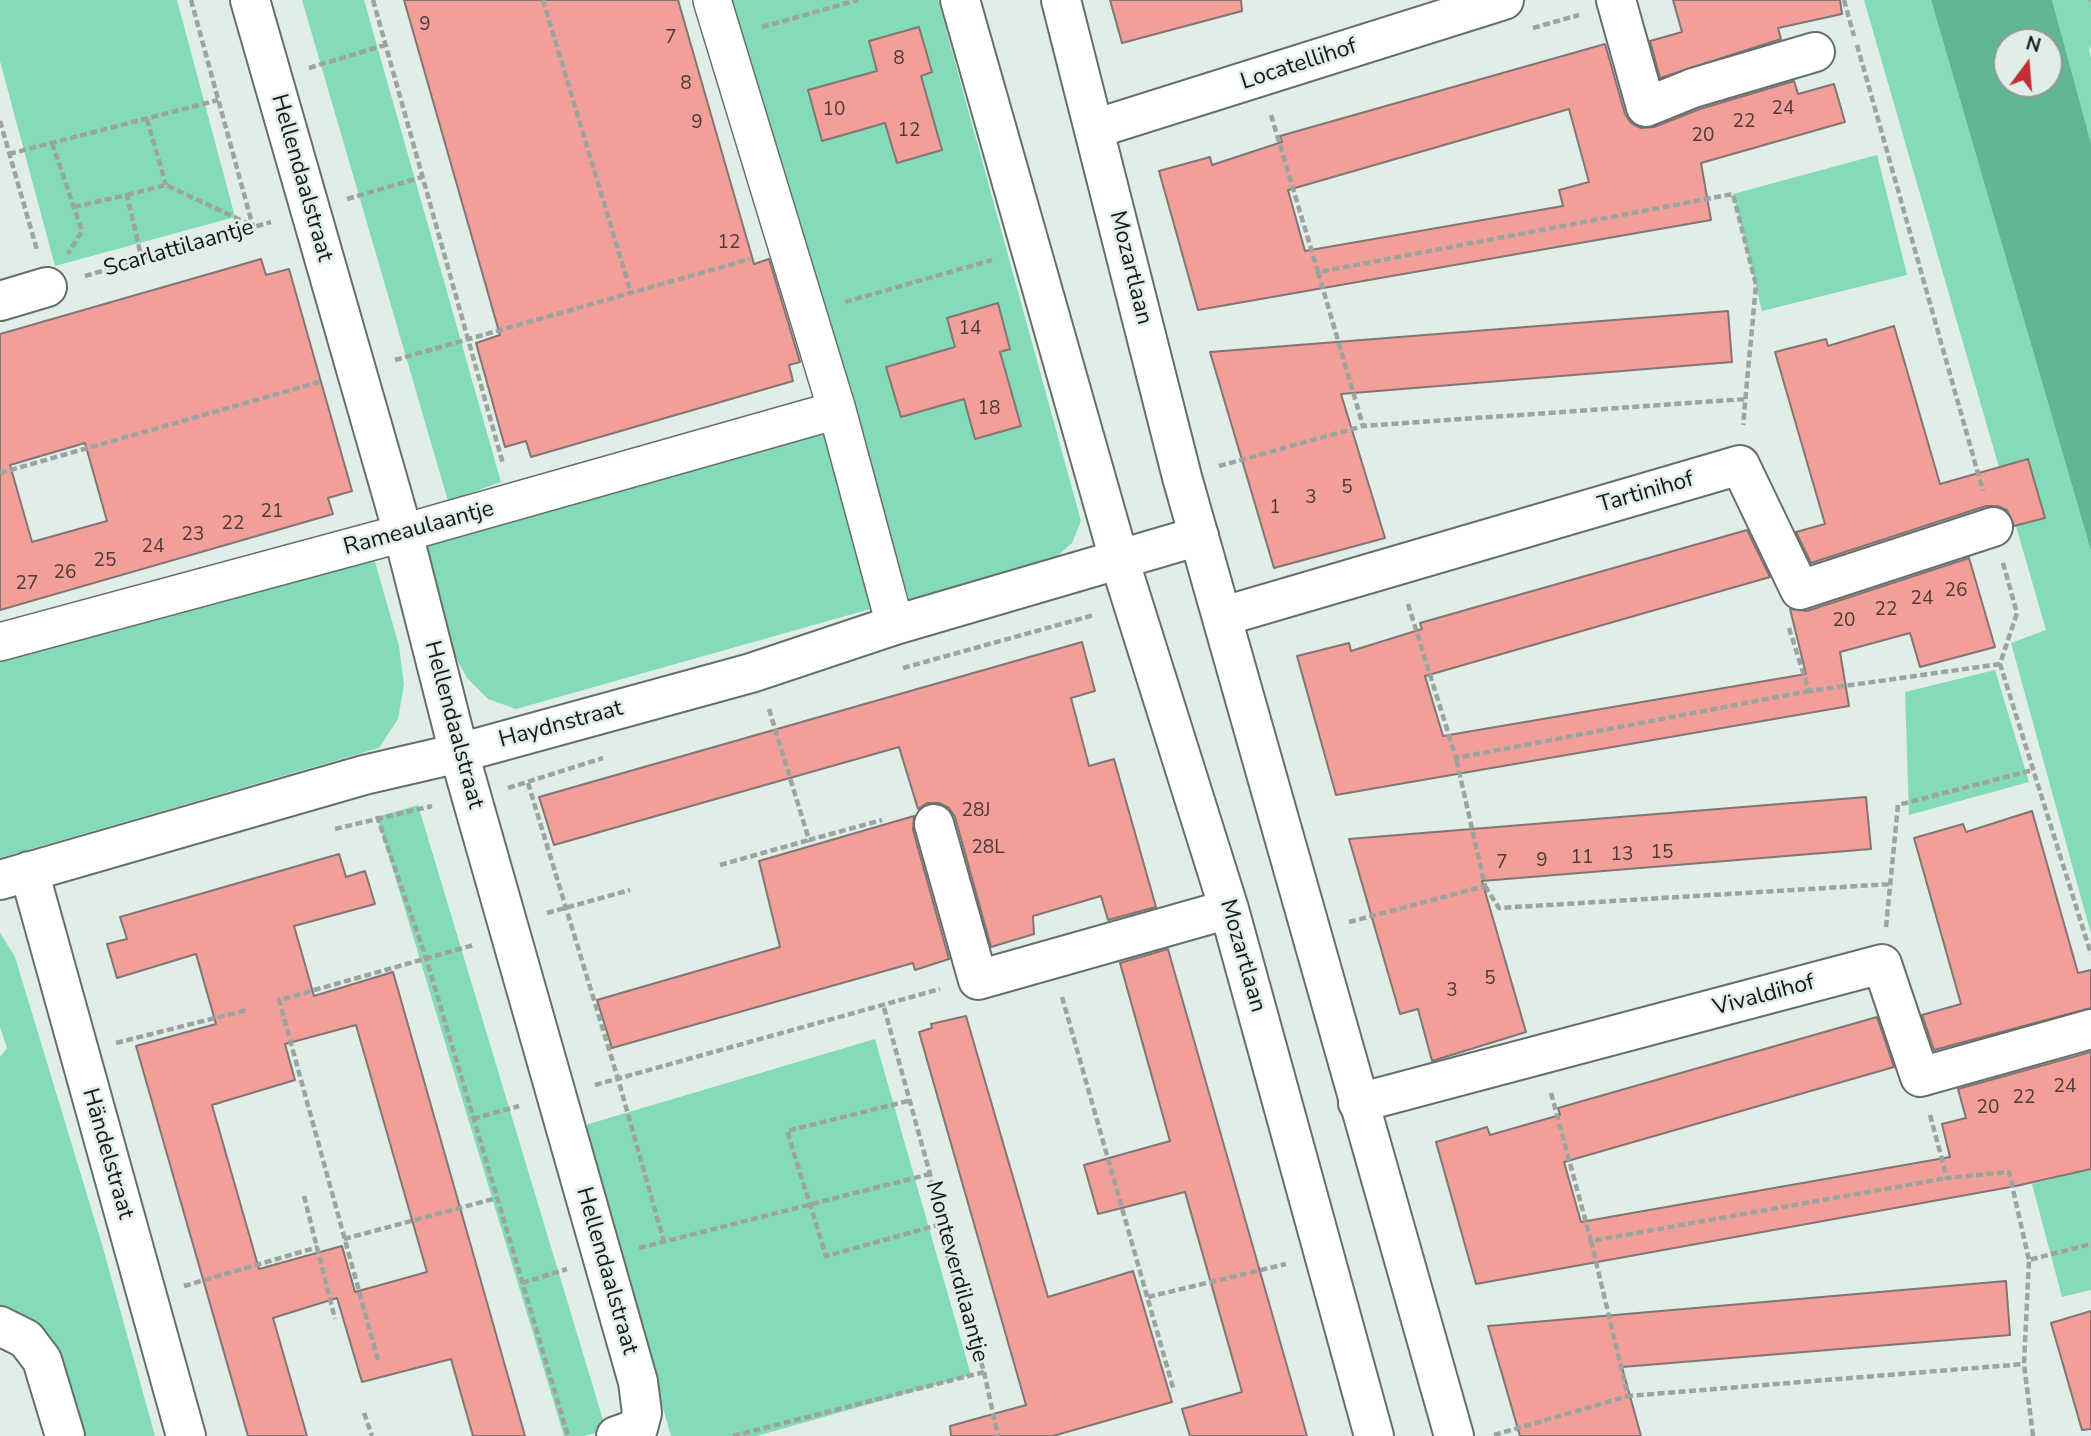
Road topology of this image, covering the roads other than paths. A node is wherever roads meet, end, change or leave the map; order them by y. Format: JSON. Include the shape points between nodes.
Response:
{"nodes":[{"id":1,"x":250,"y":0,"type":"edge"},
{"id":2,"x":712,"y":0,"type":"edge"},
{"id":3,"x":960,"y":0,"type":"edge"},
{"id":4,"x":1061,"y":0,"type":"edge"},
{"id":5,"x":1504,"y":0,"type":"edge"},
{"id":6,"x":1616,"y":0,"type":"edge"},
{"id":7,"x":1815,"y":52,"type":"dead end"},
{"id":8,"x":1094,"y":129,"type":"junction"},
{"id":9,"x":47,"y":288,"type":"road end"},
{"id":10,"x":0,"y":301,"type":"edge"},
{"id":11,"x":837,"y":410,"type":"junction"},
{"id":12,"x":1993,"y":527,"type":"road end"},
{"id":13,"x":403,"y":533,"type":"junction"},
{"id":14,"x":1199,"y":536,"type":"junction"},
{"id":15,"x":1119,"y":559,"type":"junction"},
{"id":16,"x":1224,"y":617,"type":"junction"},
{"id":17,"x":895,"y":625,"type":"junction"},
{"id":18,"x":0,"y":642,"type":"edge"},
{"id":19,"x":459,"y":753,"type":"junction"},
{"id":20,"x":934,"y":824,"type":"dead end"},
{"id":21,"x":14,"y":876,"type":"edge"},
{"id":22,"x":1229,"y":909,"type":"junction"},
{"id":23,"x":2091,"y":1029,"type":"edge"},
{"id":24,"x":1358,"y":1103,"type":"junction"},
{"id":25,"x":0,"y":1326,"type":"edge"},
{"id":26,"x":65,"y":1436,"type":"edge"},
{"id":27,"x":186,"y":1436,"type":"edge"},
{"id":28,"x":616,"y":1436,"type":"edge"},
{"id":29,"x":1374,"y":1436,"type":"edge"},
{"id":30,"x":1454,"y":1436,"type":"edge"}],
"edges":[{"from":1,"to":13,"type":"street","name":"Hellendaalstraat"},
{"from":2,"to":11,"type":"street"},
{"from":3,"to":15,"type":"street","name":"Mozartlaan"},
{"from":4,"to":8,"type":"street","name":"Mozartlaan"},
{"from":5,"to":8,"type":"street","name":"Locatellihof"},
{"from":6,"to":7,"type":"street","via":[[1646,107],[1693,88]]},
{"from":8,"to":14,"type":"street","name":"Mozartlaan"},
{"from":9,"to":10,"type":"street"},
{"from":11,"to":13,"type":"street","name":"Rameaulaantje"},
{"from":11,"to":17,"type":"street"},
{"from":12,"to":16,"type":"street","name":"Tartinihof","via":[[1800,590],[1740,466]]},
{"from":13,"to":18,"type":"street","name":"Rameaulaantje"},
{"from":13,"to":19,"type":"street","name":"Hellendaalstraat"},
{"from":14,"to":15,"type":"street"},
{"from":14,"to":16,"type":"street","name":"Mozartlaan"},
{"from":15,"to":17,"type":"street","name":"Haydnstraat"},
{"from":15,"to":22,"type":"street","name":"Mozartlaan"},
{"from":16,"to":24,"type":"street","name":"Mozartlaan"},
{"from":17,"to":19,"type":"street","name":"Haydnstraat","via":[[758,671]]},
{"from":19,"to":21,"type":"street","name":"Haydnstraat","via":[[364,775]]},
{"from":19,"to":28,"type":"street","name":"Hellendaalstraat","via":[[638,1382],[642,1413],[638,1428]]},
{"from":20,"to":22,"type":"street","via":[[978,979]]},
{"from":21,"to":27,"type":"street","name":"Händelstraat","via":[[78,1053]]},
{"from":22,"to":29,"type":"street","name":"Mozartlaan"},
{"from":23,"to":24,"type":"street","name":"Vivaldihof","via":[[1920,1077],[1882,964]]},
{"from":24,"to":30,"type":"street","name":"Mozartlaan"},
{"from":25,"to":26,"type":"street","via":[[26,1339],[43,1360]]}]}
